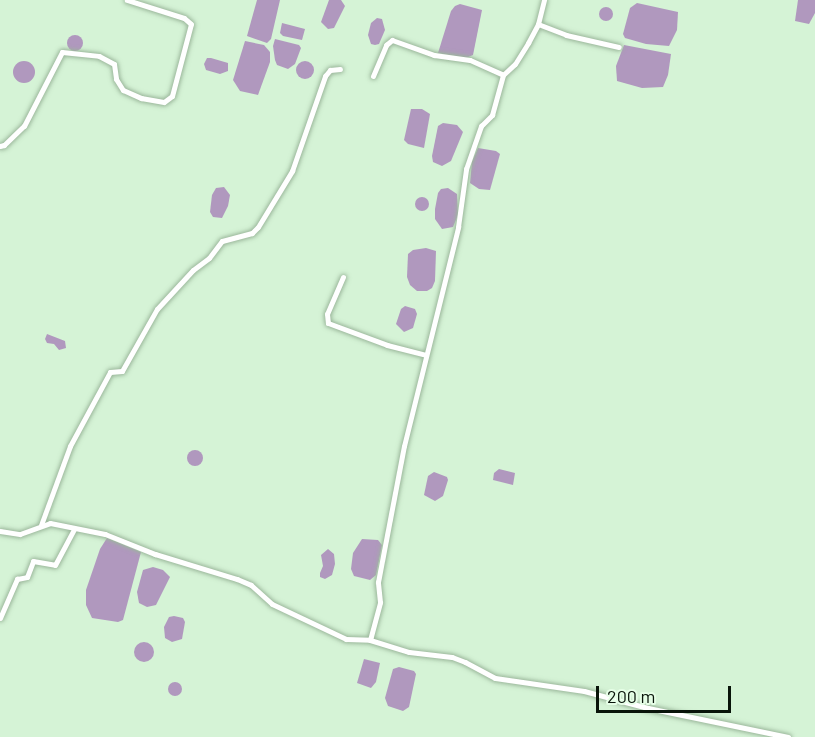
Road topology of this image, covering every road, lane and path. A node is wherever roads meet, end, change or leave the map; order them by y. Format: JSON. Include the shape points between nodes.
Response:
{"nodes":[{"id":1,"x":127,"y":0,"type":"edge"},
{"id":2,"x":544,"y":0,"type":"edge"},
{"id":3,"x":538,"y":24,"type":"junction"},
{"id":4,"x":619,"y":47,"type":"dead end"},
{"id":5,"x":340,"y":69,"type":"dead end"},
{"id":6,"x":503,"y":75,"type":"junction"},
{"id":7,"x":373,"y":76,"type":"dead end"},
{"id":8,"x":0,"y":146,"type":"edge"},
{"id":9,"x":342,"y":277,"type":"dead end"},
{"id":10,"x":426,"y":355,"type":"junction"},
{"id":11,"x":40,"y":525,"type":"junction"},
{"id":12,"x":74,"y":530,"type":"junction"},
{"id":13,"x":0,"y":531,"type":"edge"},
{"id":14,"x":0,"y":618,"type":"edge"},
{"id":15,"x":370,"y":640,"type":"junction"},
{"id":16,"x":788,"y":737,"type":"edge"}],
"edges":[{"from":1,"to":8,"type":"street","via":[[184,18],[191,24],[172,96],[164,102],[141,98],[123,90],[116,79],[114,64],[99,56],[62,52],[24,126]]},
{"from":2,"to":3,"type":"street"},
{"from":3,"to":4,"type":"street","via":[[575,38]]},
{"from":3,"to":6,"type":"street","via":[[515,64]]},
{"from":5,"to":11,"type":"street","via":[[330,70],[325,76],[292,171],[258,227],[222,241],[157,309],[122,371],[110,372],[73,439]]},
{"from":6,"to":7,"type":"street","via":[[471,60],[434,55],[392,40]]},
{"from":6,"to":10,"type":"street","via":[[492,116],[481,126],[466,169],[458,227]]},
{"from":9,"to":10,"type":"street","via":[[327,314],[328,323]]},
{"from":10,"to":15,"type":"street","via":[[399,471],[378,582],[380,602]]},
{"from":11,"to":12,"type":"street","via":[[50,523]]},
{"from":11,"to":13,"type":"street","via":[[20,534]]},
{"from":12,"to":14,"type":"street","via":[[55,566],[33,561],[27,577],[17,579]]},
{"from":12,"to":15,"type":"street","via":[[105,534],[237,579],[272,604],[339,635]]},
{"from":15,"to":16,"type":"street","via":[[410,652],[452,657],[495,678],[584,691]]}]}
